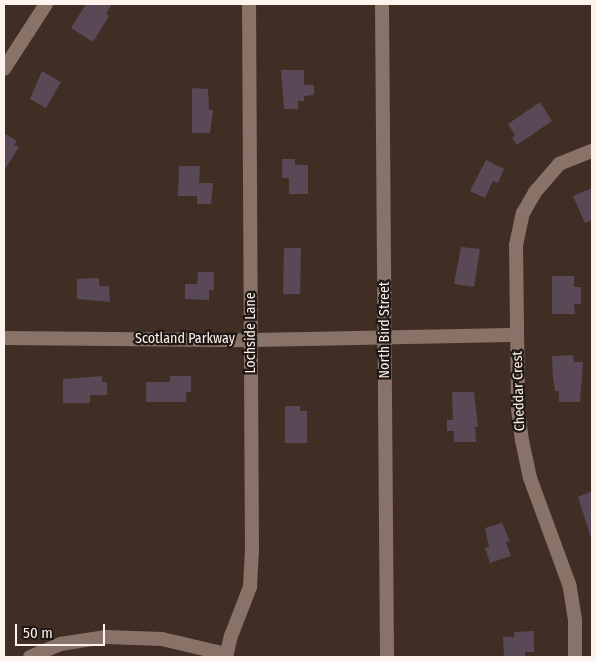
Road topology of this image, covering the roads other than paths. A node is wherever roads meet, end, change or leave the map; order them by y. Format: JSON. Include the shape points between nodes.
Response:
{"nodes":[{"id":1,"x":46,"y":4,"type":"edge"},
{"id":2,"x":249,"y":4,"type":"edge"},
{"id":3,"x":382,"y":4,"type":"edge"},
{"id":4,"x":4,"y":70,"type":"edge"},
{"id":5,"x":592,"y":151,"type":"edge"},
{"id":6,"x":517,"y":335,"type":"junction"},
{"id":7,"x":4,"y":338,"type":"edge"},
{"id":8,"x":385,"y":339,"type":"junction"},
{"id":9,"x":250,"y":340,"type":"junction"},
{"id":10,"x":226,"y":656,"type":"edge"},
{"id":11,"x":30,"y":657,"type":"edge"},
{"id":12,"x":387,"y":657,"type":"edge"},
{"id":13,"x":575,"y":657,"type":"edge"}],
"edges":[{"from":1,"to":4,"type":"street"},
{"from":2,"to":9,"type":"street","name":"Lochside Lane"},
{"from":3,"to":8,"type":"street","name":"North Bird Street"},
{"from":5,"to":6,"type":"street","name":"Cheddar Crest","via":[[559,164],[535,192],[523,213],[516,245]]},
{"from":6,"to":8,"type":"street","name":"Scotland Parkway"},
{"from":6,"to":13,"type":"street","name":"Cheddar Crest","via":[[522,441],[530,478],[570,584],[576,620]]},
{"from":7,"to":9,"type":"street","name":"Scotland Parkway"},
{"from":8,"to":9,"type":"street","name":"Scotland Parkway"},
{"from":8,"to":12,"type":"street","name":"North Bird Street"},
{"from":9,"to":10,"type":"street","name":"Lochside Lane","via":[[250,587]]},
{"from":10,"to":11,"type":"street","via":[[162,639],[106,637],[60,644]]}]}
